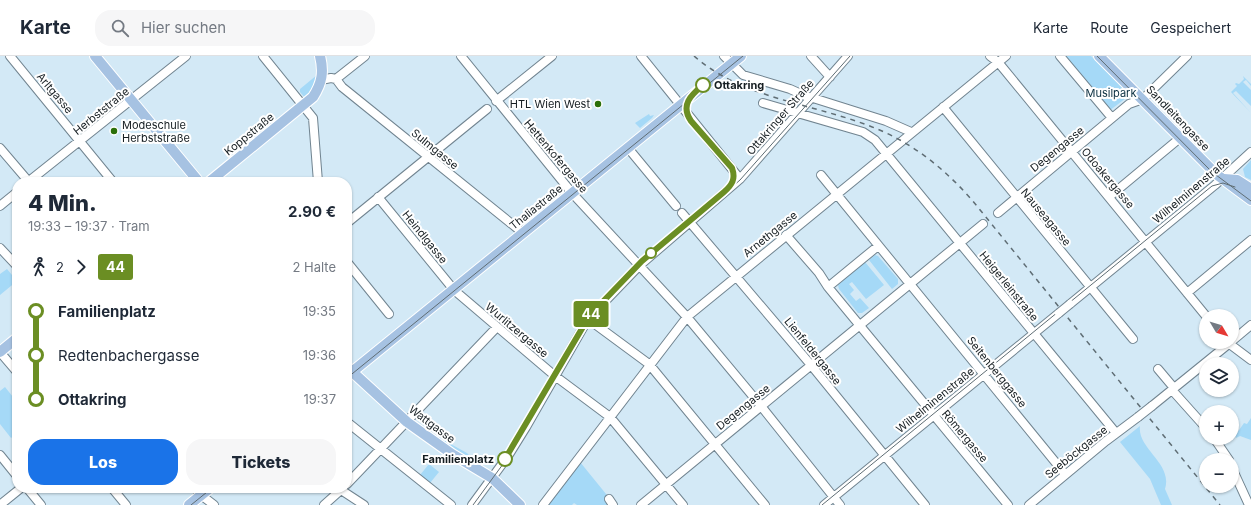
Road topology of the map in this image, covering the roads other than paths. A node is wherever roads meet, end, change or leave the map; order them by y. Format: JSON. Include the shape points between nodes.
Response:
{"nodes":[{"id":1,"x":10,"y":56,"type":"edge"},
{"id":2,"x":95,"y":56,"type":"edge"},
{"id":3,"x":263,"y":56,"type":"edge"},
{"id":4,"x":320,"y":56,"type":"edge"},
{"id":5,"x":365,"y":56,"type":"edge"},
{"id":6,"x":461,"y":56,"type":"edge"},
{"id":7,"x":552,"y":56,"type":"edge"},
{"id":8,"x":641,"y":56,"type":"edge"},
{"id":9,"x":724,"y":56,"type":"edge"},
{"id":10,"x":741,"y":56,"type":"edge"},
{"id":11,"x":811,"y":56,"type":"edge"},
{"id":12,"x":848,"y":56,"type":"edge"},
{"id":13,"x":990,"y":56,"type":"edge"},
{"id":14,"x":1006,"y":56,"type":"edge"},
{"id":15,"x":1060,"y":56,"type":"edge"},
{"id":16,"x":1099,"y":56,"type":"edge"},
{"id":17,"x":1187,"y":56,"type":"edge"},
{"id":18,"x":182,"y":57,"type":"edge"},
{"id":19,"x":998,"y":62,"type":"junction"},
{"id":20,"x":731,"y":64,"type":"junction"},
{"id":21,"x":830,"y":77,"type":"junction"},
{"id":22,"x":336,"y":79,"type":"junction"},
{"id":23,"x":321,"y":80,"type":"junction"},
{"id":24,"x":810,"y":98,"type":"junction"},
{"id":25,"x":1143,"y":99,"type":"junction"},
{"id":26,"x":131,"y":100,"type":"junction"},
{"id":27,"x":496,"y":101,"type":"junction"},
{"id":28,"x":763,"y":103,"type":"dead end"},
{"id":29,"x":304,"y":105,"type":"junction"},
{"id":30,"x":681,"y":105,"type":"junction"},
{"id":31,"x":943,"y":107,"type":"junction"},
{"id":32,"x":488,"y":109,"type":"dead end"},
{"id":33,"x":800,"y":112,"type":"junction"},
{"id":34,"x":1112,"y":118,"type":"junction"},
{"id":35,"x":911,"y":132,"type":"junction"},
{"id":36,"x":1180,"y":138,"type":"junction"},
{"id":37,"x":81,"y":142,"type":"junction"},
{"id":38,"x":0,"y":148,"type":"edge"},
{"id":39,"x":628,"y":148,"type":"junction"},
{"id":40,"x":1072,"y":152,"type":"junction"},
{"id":41,"x":1251,"y":152,"type":"edge"},
{"id":42,"x":886,"y":153,"type":"junction"},
{"id":43,"x":427,"y":157,"type":"junction"},
{"id":44,"x":821,"y":175,"type":"dead end"},
{"id":45,"x":25,"y":177,"type":"edge"},
{"id":46,"x":36,"y":177,"type":"edge"},
{"id":47,"x":109,"y":177,"type":"edge"},
{"id":48,"x":195,"y":177,"type":"edge"},
{"id":49,"x":215,"y":177,"type":"edge"},
{"id":50,"x":318,"y":177,"type":"edge"},
{"id":51,"x":740,"y":179,"type":"junction"},
{"id":52,"x":1222,"y":179,"type":"junction"},
{"id":53,"x":1251,"y":190,"type":"edge"},
{"id":54,"x":572,"y":193,"type":"junction"},
{"id":55,"x":837,"y":194,"type":"junction"},
{"id":56,"x":12,"y":196,"type":"edge"},
{"id":57,"x":378,"y":197,"type":"junction"},
{"id":58,"x":1109,"y":197,"type":"junction"},
{"id":59,"x":1016,"y":198,"type":"junction"},
{"id":60,"x":1251,"y":200,"type":"edge"},
{"id":61,"x":0,"y":206,"type":"edge"},
{"id":62,"x":676,"y":206,"type":"dead end"},
{"id":63,"x":998,"y":212,"type":"dead end"},
{"id":64,"x":682,"y":213,"type":"dead end"},
{"id":65,"x":352,"y":219,"type":"edge"},
{"id":66,"x":690,"y":222,"type":"junction"},
{"id":67,"x":983,"y":224,"type":"dead end"},
{"id":68,"x":522,"y":234,"type":"junction"},
{"id":69,"x":786,"y":236,"type":"junction"},
{"id":70,"x":1251,"y":240,"type":"edge"},
{"id":71,"x":1145,"y":242,"type":"junction"},
{"id":72,"x":960,"y":244,"type":"junction"},
{"id":73,"x":878,"y":246,"type":"junction"},
{"id":74,"x":0,"y":248,"type":"edge"},
{"id":75,"x":12,"y":261,"type":"edge"},
{"id":76,"x":639,"y":266,"type":"junction"},
{"id":77,"x":352,"y":268,"type":"edge"},
{"id":78,"x":736,"y":276,"type":"junction"},
{"id":79,"x":910,"y":284,"type":"junction"},
{"id":80,"x":828,"y":287,"type":"junction"},
{"id":81,"x":1090,"y":288,"type":"junction"},
{"id":82,"x":454,"y":290,"type":"junction"},
{"id":83,"x":1187,"y":293,"type":"junction"},
{"id":84,"x":1200,"y":309,"type":"edge"},
{"id":85,"x":389,"y":314,"type":"dead end"},
{"id":86,"x":687,"y":317,"type":"junction"},
{"id":87,"x":588,"y":319,"type":"junction"},
{"id":88,"x":1251,"y":325,"type":"edge"},
{"id":89,"x":859,"y":326,"type":"junction"},
{"id":90,"x":497,"y":327,"type":"junction"},
{"id":91,"x":1034,"y":334,"type":"junction"},
{"id":92,"x":1239,"y":334,"type":"edge"},
{"id":93,"x":1133,"y":339,"type":"dead end"},
{"id":94,"x":12,"y":342,"type":"edge"},
{"id":95,"x":1221,"y":349,"type":"edge"},
{"id":96,"x":1238,"y":349,"type":"edge"},
{"id":97,"x":0,"y":352,"type":"edge"},
{"id":98,"x":1251,"y":360,"type":"edge"},
{"id":99,"x":649,"y":364,"type":"junction"},
{"id":100,"x":811,"y":365,"type":"junction"},
{"id":101,"x":12,"y":366,"type":"edge"},
{"id":102,"x":1158,"y":369,"type":"dead end"},
{"id":103,"x":352,"y":370,"type":"edge"},
{"id":104,"x":984,"y":374,"type":"junction"},
{"id":105,"x":352,"y":375,"type":"edge"},
{"id":106,"x":555,"y":376,"type":"junction"},
{"id":107,"x":1173,"y":389,"type":"junction"},
{"id":108,"x":761,"y":406,"type":"junction"},
{"id":109,"x":933,"y":416,"type":"junction"},
{"id":110,"x":610,"y":417,"type":"junction"},
{"id":111,"x":1199,"y":420,"type":"edge"},
{"id":112,"x":407,"y":422,"type":"junction"},
{"id":113,"x":352,"y":426,"type":"edge"},
{"id":114,"x":1116,"y":433,"type":"junction"},
{"id":115,"x":715,"y":444,"type":"junction"},
{"id":116,"x":382,"y":448,"type":"junction"},
{"id":117,"x":0,"y":455,"type":"edge"},
{"id":118,"x":884,"y":456,"type":"junction"},
{"id":119,"x":12,"y":470,"type":"edge"},
{"id":120,"x":1065,"y":474,"type":"junction"},
{"id":121,"x":352,"y":478,"type":"edge"},
{"id":122,"x":492,"y":478,"type":"junction"},
{"id":123,"x":1239,"y":483,"type":"edge"},
{"id":124,"x":666,"y":484,"type":"junction"},
{"id":125,"x":15,"y":493,"type":"edge"},
{"id":126,"x":31,"y":493,"type":"edge"},
{"id":127,"x":116,"y":493,"type":"edge"},
{"id":128,"x":197,"y":493,"type":"edge"},
{"id":129,"x":199,"y":493,"type":"edge"},
{"id":130,"x":337,"y":493,"type":"edge"},
{"id":131,"x":348,"y":493,"type":"edge"},
{"id":132,"x":834,"y":497,"type":"junction"},
{"id":133,"x":0,"y":505,"type":"edge"},
{"id":134,"x":41,"y":505,"type":"edge"},
{"id":135,"x":126,"y":505,"type":"edge"},
{"id":136,"x":189,"y":505,"type":"edge"},
{"id":137,"x":214,"y":505,"type":"edge"},
{"id":138,"x":324,"y":505,"type":"edge"},
{"id":139,"x":364,"y":505,"type":"edge"},
{"id":140,"x":451,"y":505,"type":"edge"},
{"id":141,"x":472,"y":505,"type":"edge"},
{"id":142,"x":520,"y":505,"type":"edge"},
{"id":143,"x":542,"y":505,"type":"edge"},
{"id":144,"x":641,"y":505,"type":"edge"},
{"id":145,"x":683,"y":505,"type":"edge"},
{"id":146,"x":765,"y":505,"type":"edge"},
{"id":147,"x":824,"y":505,"type":"edge"},
{"id":148,"x":840,"y":505,"type":"edge"},
{"id":149,"x":924,"y":505,"type":"edge"},
{"id":150,"x":1008,"y":505,"type":"edge"},
{"id":151,"x":1029,"y":505,"type":"edge"},
{"id":152,"x":1249,"y":505,"type":"edge"}],
"edges":[{"from":1,"to":37,"type":"street","name":"Arltgasse"},
{"from":2,"to":26,"type":"main road"},
{"from":3,"to":29,"type":"street"},
{"from":4,"to":23,"type":"main road","via":[[323,75]]},
{"from":5,"to":22,"type":"street"},
{"from":6,"to":27,"type":"street","name":"Hettenkofergasse"},
{"from":7,"to":27,"type":"street"},
{"from":8,"to":30,"type":"street"},
{"from":9,"to":20,"type":"street"},
{"from":10,"to":20,"type":"main road","name":"Thaliastraße"},
{"from":11,"to":21,"type":"street"},
{"from":12,"to":21,"type":"street","name":"Ottakringer Straße"},
{"from":13,"to":19,"type":"street","name":"Odoakergasse"},
{"from":14,"to":19,"type":"street","name":"Arnethgasse"},
{"from":15,"to":34,"type":"street"},
{"from":16,"to":25,"type":"main road","name":"Sandleitengasse"},
{"from":17,"to":25,"type":"street"},
{"from":18,"to":26,"type":"street","name":"Herbststraße"},
{"from":19,"to":31,"type":"street","name":"Arnethgasse"},
{"from":19,"to":40,"type":"street","name":"Odoakergasse"},
{"from":20,"to":24,"type":"street","via":[[743,75],[790,89]]},
{"from":20,"to":30,"type":"main road","name":"Thaliastraße"},
{"from":21,"to":24,"type":"street","name":"Ottakringer Straße"},
{"from":22,"to":23,"type":"street"},
{"from":22,"to":43,"type":"street","name":"Sulmgasse","via":[[342,87]]},
{"from":23,"to":29,"type":"main road","name":"Koppstraße","via":[[313,97]]},
{"from":24,"to":33,"type":"street","name":"Ottakringer Straße"},
{"from":24,"to":35,"type":"street","via":[[886,121]]},
{"from":25,"to":34,"type":"street","name":"Degengasse","via":[[1129,104]]},
{"from":25,"to":36,"type":"main road","name":"Sandleitengasse"},
{"from":26,"to":37,"type":"street","name":"Herbststraße"},
{"from":26,"to":48,"type":"main road"},
{"from":27,"to":54,"type":"street","name":"Hettenkofergasse"},
{"from":28,"to":33,"type":"street","name":"Heigerleinstraße"},
{"from":29,"to":49,"type":"main road","name":"Koppstraße"},
{"from":29,"to":50,"type":"street","via":[[313,118]]},
{"from":30,"to":39,"type":"main road","name":"Thaliastraße"},
{"from":30,"to":51,"type":"street"},
{"from":31,"to":35,"type":"street","name":"Arnethgasse"},
{"from":31,"to":59,"type":"street","name":"Nauseagasse"},
{"from":32,"to":43,"type":"street"},
{"from":33,"to":42,"type":"street","name":"Heigerleinstraße","via":[[805,116],[866,133]]},
{"from":33,"to":51,"type":"street","name":"Ottakringer Straße"},
{"from":34,"to":40,"type":"street","name":"Degengasse"},
{"from":35,"to":42,"type":"street","name":"Arnethgasse"},
{"from":36,"to":52,"type":"main road","name":"Sandleitengasse"},
{"from":36,"to":58,"type":"street"},
{"from":37,"to":46,"type":"street","name":"Herbststraße"},
{"from":37,"to":47,"type":"street","name":"Arltgasse"},
{"from":38,"to":45,"type":"street"},
{"from":39,"to":54,"type":"main road","name":"Thaliastraße"},
{"from":39,"to":62,"type":"street"},
{"from":40,"to":58,"type":"street","name":"Odoakergasse"},
{"from":40,"to":59,"type":"street","name":"Degengasse"},
{"from":41,"to":52,"type":"street","name":"Wilhelminenstraße"},
{"from":42,"to":55,"type":"street","name":"Arnethgasse"},
{"from":42,"to":72,"type":"street","name":"Heigerleinstraße"},
{"from":43,"to":57,"type":"street"},
{"from":43,"to":68,"type":"street","name":"Sulmgasse"},
{"from":44,"to":55,"type":"street"},
{"from":51,"to":66,"type":"street","name":"Ottakringer Straße"},
{"from":52,"to":53,"type":"main road","via":[[1237,180]]},
{"from":52,"to":60,"type":"main road","name":"Sandleitengasse"},
{"from":52,"to":71,"type":"street","name":"Wilhelminenstraße"},
{"from":54,"to":68,"type":"main road","name":"Thaliastraße"},
{"from":54,"to":76,"type":"street","name":"Hettenkofergasse"},
{"from":55,"to":69,"type":"street","name":"Arnethgasse"},
{"from":55,"to":73,"type":"street"},
{"from":56,"to":61,"type":"street"},
{"from":57,"to":65,"type":"street"},
{"from":57,"to":82,"type":"street","name":"Heindlgasse"},
{"from":58,"to":71,"type":"street","name":"Odoakergasse"},
{"from":59,"to":63,"type":"street","name":"Degengasse"},
{"from":59,"to":81,"type":"street","name":"Nauseagasse"},
{"from":64,"to":66,"type":"street","name":"Lienfeldergasse"},
{"from":66,"to":76,"type":"street","name":"Ottakringer Straße"},
{"from":66,"to":78,"type":"street","name":"Lienfeldergasse"},
{"from":67,"to":72,"type":"street"},
{"from":68,"to":82,"type":"main road","name":"Thaliastraße"},
{"from":69,"to":78,"type":"street","name":"Arnethgasse"},
{"from":69,"to":80,"type":"street"},
{"from":70,"to":83,"type":"street"},
{"from":71,"to":81,"type":"street","name":"Wilhelminenstraße"},
{"from":71,"to":83,"type":"street","name":"Odoakergasse"},
{"from":72,"to":79,"type":"street"},
{"from":72,"to":91,"type":"street","name":"Heigerleinstraße"},
{"from":73,"to":79,"type":"street","name":"Seitenberggasse"},
{"from":73,"to":80,"type":"street"},
{"from":74,"to":75,"type":"street"},
{"from":76,"to":86,"type":"street","name":"Hettenkofergasse"},
{"from":76,"to":87,"type":"street","name":"Ottakringer Straße"},
{"from":77,"to":85,"type":"street"},
{"from":78,"to":86,"type":"street","name":"Arnethgasse"},
{"from":78,"to":100,"type":"street","name":"Lienfeldergasse"},
{"from":79,"to":89,"type":"street","name":"Degengasse"},
{"from":79,"to":104,"type":"street","name":"Seitenberggasse"},
{"from":80,"to":89,"type":"street","name":"Römergasse"},
{"from":81,"to":91,"type":"street","name":"Wilhelminenstraße","bridge":true},
{"from":81,"to":93,"type":"street","name":"Nauseagasse"},
{"from":82,"to":90,"type":"street","name":"Wurlitzergasse"},
{"from":82,"to":103,"type":"main road","name":"Thaliastraße"},
{"from":83,"to":84,"type":"street","name":"Odoakergasse"},
{"from":86,"to":99,"type":"street","name":"Arnethgasse"},
{"from":86,"to":108,"type":"street","name":"Hettenkofergasse"},
{"from":87,"to":99,"type":"street"},
{"from":87,"to":106,"type":"street","name":"Ottakringer Straße"},
{"from":88,"to":92,"type":"street"},
{"from":89,"to":100,"type":"street","name":"Degengasse"},
{"from":89,"to":109,"type":"street","name":"Römergasse"},
{"from":90,"to":106,"type":"street","name":"Wurlitzergasse"},
{"from":90,"to":112,"type":"street"},
{"from":91,"to":104,"type":"street","name":"Wilhelminenstraße"},
{"from":91,"to":114,"type":"street","name":"Heigerleinstraße"},
{"from":94,"to":97,"type":"main road"},
{"from":95,"to":107,"type":"street"},
{"from":96,"to":98,"type":"street"},
{"from":97,"to":101,"type":"street"},
{"from":99,"to":110,"type":"street","name":"Arnethgasse"},
{"from":99,"to":115,"type":"street"},
{"from":100,"to":108,"type":"street","name":"Degengasse"},
{"from":100,"to":118,"type":"street","name":"Lienfeldergasse"},
{"from":102,"to":107,"type":"street"},
{"from":104,"to":109,"type":"street","name":"Wilhelminenstraße"},
{"from":104,"to":120,"type":"street","name":"Seitenberggasse"},
{"from":105,"to":112,"type":"main road","name":"Wattgasse"},
{"from":106,"to":110,"type":"street","name":"Wurlitzergasse"},
{"from":106,"to":122,"type":"street","name":"Ottakringer Straße","via":[[523,433]]},
{"from":107,"to":111,"type":"street"},
{"from":107,"to":114,"type":"street","name":"Seeböckgasse","bridge":true},
{"from":108,"to":115,"type":"street","name":"Degengasse"},
{"from":108,"to":132,"type":"street","name":"Hettenkofergasse"},
{"from":109,"to":118,"type":"street","name":"Wilhelminenstraße"},
{"from":109,"to":150,"type":"street","name":"Römergasse"},
{"from":110,"to":124,"type":"street","name":"Wurlitzergasse"},
{"from":110,"to":143,"type":"street","name":"Arnethgasse"},
{"from":112,"to":116,"type":"street"},
{"from":112,"to":122,"type":"main road","name":"Wattgasse"},
{"from":113,"to":116,"type":"street"},
{"from":114,"to":120,"type":"street","name":"Seeböckgasse"},
{"from":115,"to":124,"type":"street","name":"Degengasse"},
{"from":115,"to":146,"type":"street"},
{"from":116,"to":121,"type":"street"},
{"from":116,"to":140,"type":"street"},
{"from":117,"to":119,"type":"street"},
{"from":118,"to":132,"type":"street","name":"Wilhelminenstraße"},
{"from":118,"to":149,"type":"street","name":"Lienfeldergasse"},
{"from":120,"to":151,"type":"street","name":"Seeböckgasse"},
{"from":122,"to":141,"type":"street","name":"Ottakringer Straße"},
{"from":122,"to":142,"type":"main road","name":"Wattgasse"},
{"from":123,"to":152,"type":"street"},
{"from":124,"to":144,"type":"street","name":"Degengasse"},
{"from":124,"to":145,"type":"street","name":"Wurlitzergasse"},
{"from":125,"to":133,"type":"street"},
{"from":126,"to":134,"type":"street"},
{"from":127,"to":135,"type":"street"},
{"from":128,"to":136,"type":"main road"},
{"from":129,"to":137,"type":"street"},
{"from":130,"to":138,"type":"street"},
{"from":131,"to":139,"type":"street"},
{"from":132,"to":147,"type":"street","name":"Wilhelminenstraße"},
{"from":132,"to":148,"type":"street","name":"Hettenkofergasse"}]}
